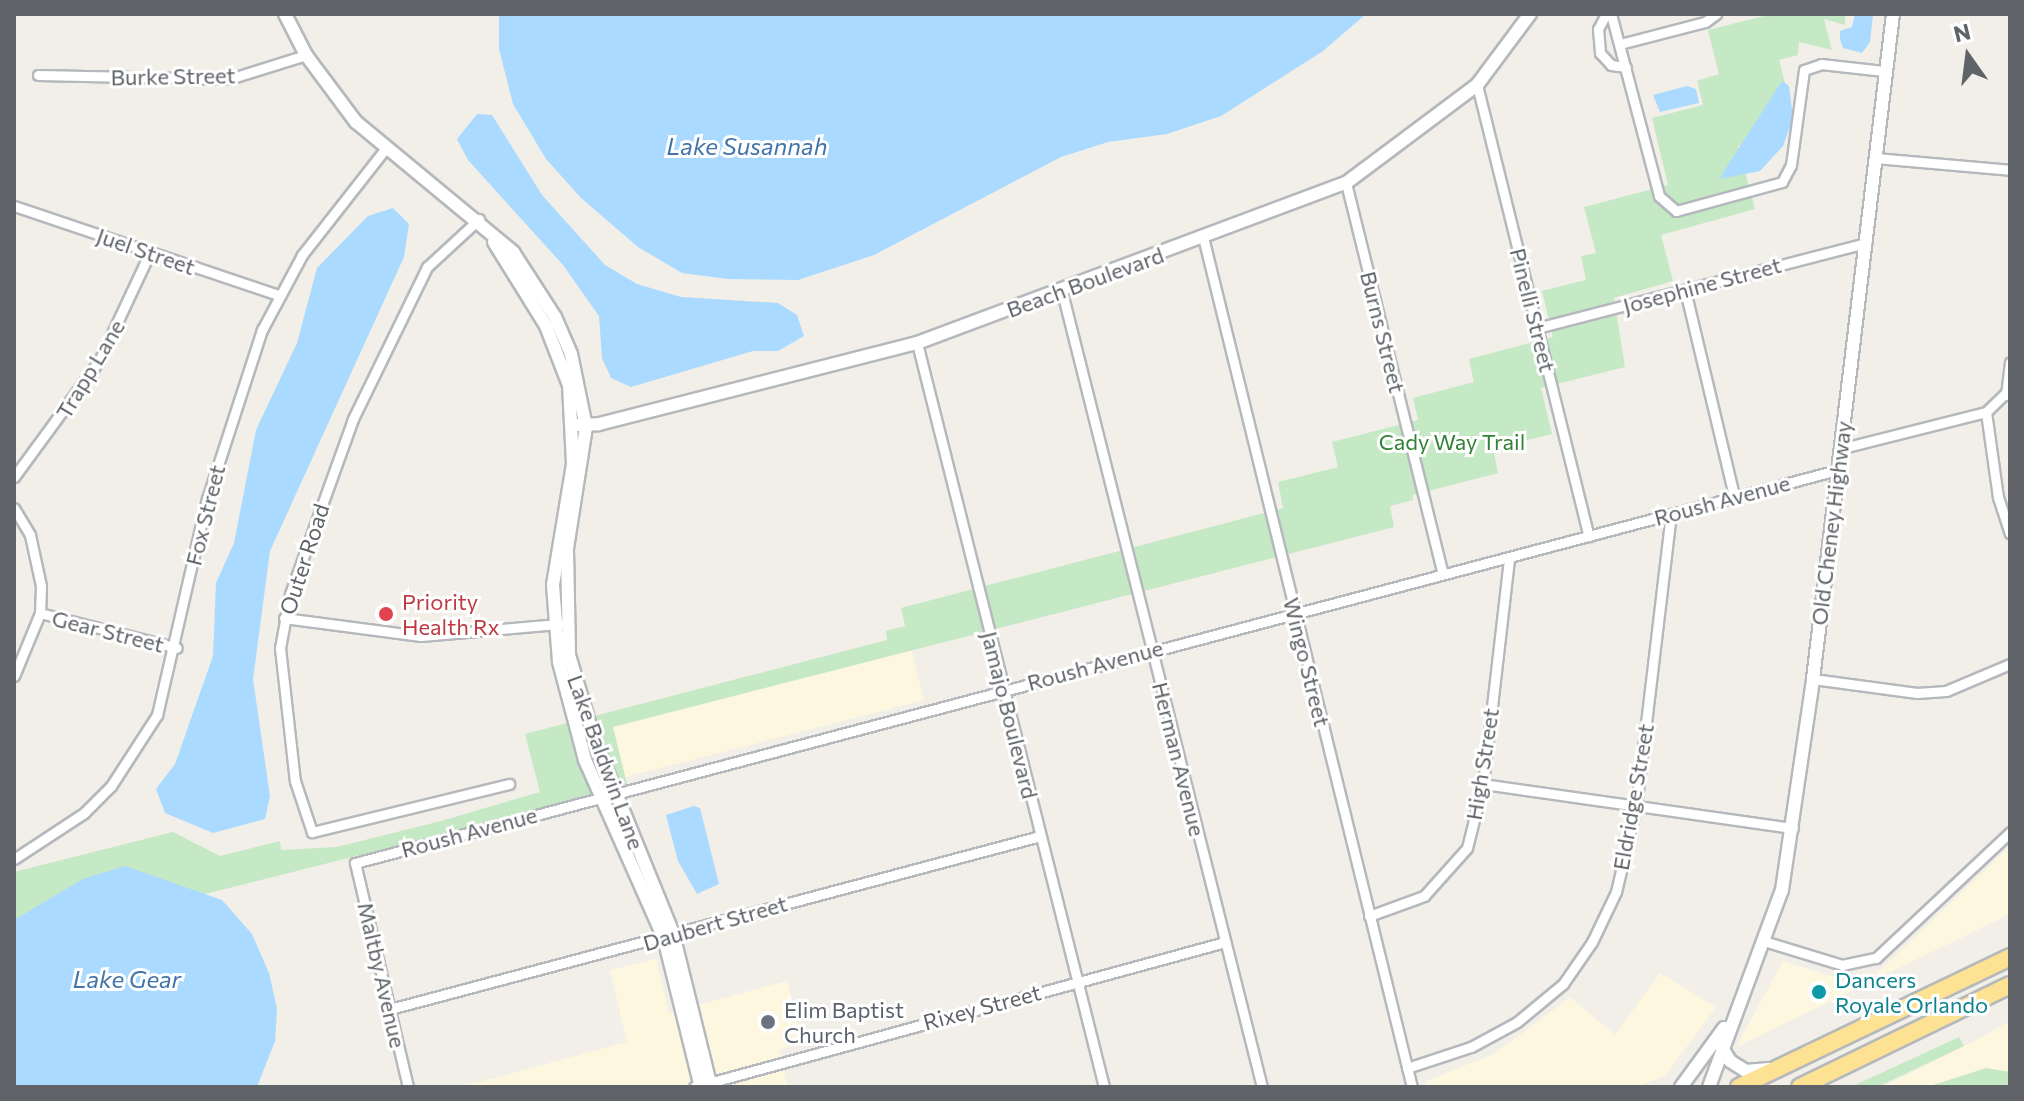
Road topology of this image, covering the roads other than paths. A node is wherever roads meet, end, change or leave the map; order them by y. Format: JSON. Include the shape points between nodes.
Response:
{"nodes":[{"id":1,"x":285,"y":14,"type":"edge"},
{"id":2,"x":1530,"y":14,"type":"edge"},
{"id":3,"x":1609,"y":14,"type":"edge"},
{"id":4,"x":1716,"y":14,"type":"edge"},
{"id":5,"x":1893,"y":14,"type":"edge"},
{"id":6,"x":1620,"y":44,"type":"junction"},
{"id":7,"x":306,"y":55,"type":"junction"},
{"id":8,"x":1626,"y":67,"type":"junction"},
{"id":9,"x":1884,"y":71,"type":"junction"},
{"id":10,"x":38,"y":75,"type":"dead end"},
{"id":11,"x":1477,"y":85,"type":"junction"},
{"id":12,"x":385,"y":149,"type":"junction"},
{"id":13,"x":1874,"y":158,"type":"junction"},
{"id":14,"x":2010,"y":170,"type":"edge"},
{"id":15,"x":1346,"y":183,"type":"junction"},
{"id":16,"x":14,"y":206,"type":"edge"},
{"id":17,"x":479,"y":219,"type":"junction"},
{"id":18,"x":1203,"y":237,"type":"junction"},
{"id":19,"x":1866,"y":243,"type":"junction"},
{"id":20,"x":150,"y":252,"type":"junction"},
{"id":21,"x":1685,"y":290,"type":"junction"},
{"id":22,"x":1062,"y":292,"type":"junction"},
{"id":23,"x":278,"y":295,"type":"junction"},
{"id":24,"x":1537,"y":328,"type":"junction"},
{"id":25,"x":917,"y":343,"type":"junction"},
{"id":26,"x":2010,"y":362,"type":"edge"},
{"id":27,"x":2008,"y":392,"type":"edge"},
{"id":28,"x":1986,"y":412,"type":"junction"},
{"id":29,"x":580,"y":426,"type":"junction"},
{"id":30,"x":1839,"y":449,"type":"junction"},
{"id":31,"x":1837,"y":470,"type":"junction"},
{"id":32,"x":14,"y":477,"type":"edge"},
{"id":33,"x":1734,"y":496,"type":"junction"},
{"id":34,"x":14,"y":508,"type":"edge"},
{"id":35,"x":1671,"y":514,"type":"junction"},
{"id":36,"x":2010,"y":533,"type":"edge"},
{"id":37,"x":1589,"y":536,"type":"junction"},
{"id":38,"x":1509,"y":558,"type":"junction"},
{"id":39,"x":1443,"y":574,"type":"junction"},
{"id":40,"x":1295,"y":612,"type":"junction"},
{"id":41,"x":40,"y":613,"type":"junction"},
{"id":42,"x":284,"y":618,"type":"junction"},
{"id":43,"x":560,"y":624,"type":"junction"},
{"id":44,"x":177,"y":648,"type":"junction"},
{"id":45,"x":1152,"y":651,"type":"junction"},
{"id":46,"x":2010,"y":664,"type":"edge"},
{"id":47,"x":14,"y":676,"type":"edge"},
{"id":48,"x":1813,"y":679,"type":"junction"},
{"id":49,"x":1003,"y":689,"type":"junction"},
{"id":50,"x":509,"y":784,"type":"dead end"},
{"id":51,"x":1483,"y":784,"type":"junction"},
{"id":52,"x":614,"y":792,"type":"junction"},
{"id":53,"x":599,"y":796,"type":"junction"},
{"id":54,"x":1636,"y":807,"type":"junction"},
{"id":55,"x":1793,"y":828,"type":"junction"},
{"id":56,"x":2010,"y":832,"type":"edge"},
{"id":57,"x":1040,"y":836,"type":"junction"},
{"id":58,"x":14,"y":859,"type":"edge"},
{"id":59,"x":355,"y":863,"type":"joint"},
{"id":60,"x":1369,"y":916,"type":"junction"},
{"id":61,"x":668,"y":936,"type":"junction"},
{"id":62,"x":1225,"y":942,"type":"junction"},
{"id":63,"x":1767,"y":942,"type":"junction"},
{"id":64,"x":2010,"y":957,"type":"edge"},
{"id":65,"x":1078,"y":982,"type":"junction"},
{"id":66,"x":2010,"y":985,"type":"edge"},
{"id":67,"x":390,"y":1009,"type":"junction"},
{"id":68,"x":1729,"y":1022,"type":"junction"},
{"id":69,"x":1722,"y":1048,"type":"junction"},
{"id":70,"x":1407,"y":1068,"type":"junction"},
{"id":71,"x":1785,"y":1068,"type":"junction"},
{"id":72,"x":1689,"y":1081,"type":"edge"},
{"id":73,"x":703,"y":1085,"type":"edge"},
{"id":74,"x":408,"y":1087,"type":"edge"},
{"id":75,"x":1104,"y":1087,"type":"edge"},
{"id":76,"x":1262,"y":1087,"type":"edge"},
{"id":77,"x":1412,"y":1087,"type":"edge"},
{"id":78,"x":1681,"y":1087,"type":"edge"},
{"id":79,"x":1709,"y":1087,"type":"edge"},
{"id":80,"x":1739,"y":1087,"type":"edge"},
{"id":81,"x":1800,"y":1087,"type":"edge"}],
"edges":[{"from":1,"to":7,"type":"street","name":"Lake Baldwin Lane"},
{"from":2,"to":11,"type":"street","name":"Beach Boulevard"},
{"from":3,"to":6,"type":"street"},
{"from":3,"to":8,"type":"street","via":[[1598,29],[1600,53],[1611,65]]},
{"from":4,"to":6,"type":"street","via":[[1705,22]]},
{"from":5,"to":9,"type":"street","name":"Old Cheney Highway"},
{"from":6,"to":8,"type":"street"},
{"from":7,"to":10,"type":"street","name":"Burke Street","via":[[229,79]]},
{"from":7,"to":12,"type":"street","name":"Lake Baldwin Lane","via":[[356,122]]},
{"from":8,"to":9,"type":"street","via":[[1659,196],[1676,211],[1782,182],[1791,165],[1804,70],[1821,64]]},
{"from":9,"to":13,"type":"street","name":"Old Cheney Highway"},
{"from":11,"to":15,"type":"street","name":"Beach Boulevard"},
{"from":11,"to":24,"type":"street","name":"Pinelli Street"},
{"from":12,"to":17,"type":"street","name":"Lake Baldwin Lane"},
{"from":12,"to":23,"type":"street","name":"Fox Street","via":[[331,214]]},
{"from":13,"to":14,"type":"street"},
{"from":13,"to":19,"type":"street","name":"Old Cheney Highway"},
{"from":15,"to":18,"type":"street","name":"Beach Boulevard"},
{"from":15,"to":39,"type":"street","name":"Burns Street"},
{"from":16,"to":20,"type":"street","name":"Juel Street"},
{"from":17,"to":29,"type":"street","name":"Lake Baldwin Lane","via":[[546,326]]},
{"from":17,"to":42,"type":"street","name":"Outer Road","via":[[436,255],[417,287],[341,447]]},
{"from":18,"to":22,"type":"street","name":"Beach Boulevard"},
{"from":18,"to":40,"type":"street","name":"Wingo Street"},
{"from":19,"to":21,"type":"street","name":"Josephine Street"},
{"from":19,"to":30,"type":"street","name":"Old Cheney Highway"},
{"from":20,"to":23,"type":"street","name":"Juel Street"},
{"from":20,"to":32,"type":"street","name":"Trapp Lane","via":[[99,361]]},
{"from":21,"to":24,"type":"street","name":"Josephine Street"},
{"from":21,"to":33,"type":"street"},
{"from":22,"to":25,"type":"street","name":"Beach Boulevard"},
{"from":22,"to":45,"type":"street","name":"Herman Avenue"},
{"from":23,"to":44,"type":"street","name":"Fox Street","via":[[250,361],[211,485]]},
{"from":24,"to":37,"type":"street","name":"Pinelli Street"},
{"from":25,"to":29,"type":"street","name":"Beach Boulevard"},
{"from":25,"to":49,"type":"street","name":"Jamajo Boulevard"},
{"from":26,"to":27,"type":"street"},
{"from":27,"to":28,"type":"street"},
{"from":28,"to":30,"type":"street"},
{"from":28,"to":36,"type":"street","via":[[1998,497]]},
{"from":29,"to":43,"type":"street","name":"Lake Baldwin Lane","via":[[556,548]]},
{"from":30,"to":31,"type":"street","name":"Old Cheney Highway"},
{"from":31,"to":33,"type":"street","name":"Roush Avenue"},
{"from":31,"to":48,"type":"street","name":"Old Cheney Highway"},
{"from":33,"to":35,"type":"street","name":"Roush Avenue"},
{"from":34,"to":41,"type":"street","via":[[37,558]]},
{"from":35,"to":37,"type":"street","name":"Roush Avenue"},
{"from":35,"to":54,"type":"street","name":"Eldridge Street"},
{"from":37,"to":38,"type":"street","name":"Roush Avenue"},
{"from":38,"to":39,"type":"street","name":"Roush Avenue"},
{"from":38,"to":51,"type":"street","name":"High Street"},
{"from":39,"to":40,"type":"street","name":"Roush Avenue"},
{"from":40,"to":45,"type":"street","name":"Roush Avenue"},
{"from":40,"to":60,"type":"street","name":"Wingo Street"},
{"from":41,"to":44,"type":"street","name":"Gear Street"},
{"from":41,"to":47,"type":"street"},
{"from":42,"to":43,"type":"street","via":[[421,636]]},
{"from":42,"to":50,"type":"street","name":"Outer Road","via":[[282,673],[295,781],[308,829],[322,832]]},
{"from":43,"to":52,"type":"street","name":"Lake Baldwin Lane","via":[[580,701]]},
{"from":43,"to":53,"type":"street","name":"Lake Baldwin Lane","via":[[567,701]]},
{"from":44,"to":58,"type":"street","name":"Fox Street","via":[[157,715],[129,764],[84,813]]},
{"from":45,"to":49,"type":"street","name":"Roush Avenue"},
{"from":45,"to":62,"type":"street","name":"Herman Avenue"},
{"from":46,"to":48,"type":"street","via":[[1946,691],[1917,693]]},
{"from":48,"to":55,"type":"street","name":"Old Cheney Highway"},
{"from":49,"to":52,"type":"street","name":"Roush Avenue"},
{"from":49,"to":57,"type":"street","name":"Jamajo Boulevard"},
{"from":51,"to":54,"type":"street"},
{"from":51,"to":60,"type":"street","name":"High Street","via":[[1467,848],[1448,874],[1424,896]]},
{"from":52,"to":53,"type":"street","name":"Roush Avenue"},
{"from":52,"to":61,"type":"street","name":"Lake Baldwin Lane"},
{"from":53,"to":59,"type":"street","name":"Roush Avenue"},
{"from":53,"to":61,"type":"street","name":"Lake Baldwin Lane"},
{"from":54,"to":55,"type":"street"},
{"from":54,"to":70,"type":"street","name":"Eldridge Street","via":[[1616,892],[1592,942],[1563,984],[1517,1022],[1471,1047]]},
{"from":55,"to":63,"type":"street","name":"Old Cheney Highway"},
{"from":56,"to":63,"type":"street","via":[[1876,958],[1842,965]]},
{"from":57,"to":61,"type":"street","name":"Daubert Street"},
{"from":57,"to":65,"type":"street","name":"Jamajo Boulevard"},
{"from":59,"to":67,"type":"street","name":"Maltby Avenue"},
{"from":60,"to":70,"type":"street","name":"Wingo Street"},
{"from":61,"to":67,"type":"street","name":"Daubert Street"},
{"from":61,"to":73,"type":"street","name":"Lake Baldwin Lane"},
{"from":62,"to":65,"type":"street","name":"Rixey Street"},
{"from":62,"to":76,"type":"street","name":"Herman Avenue"},
{"from":63,"to":68,"type":"street","name":"Old Cheney Highway"},
{"from":64,"to":71,"type":"highway"},
{"from":65,"to":73,"type":"street","name":"Rixey Street"},
{"from":65,"to":75,"type":"street","name":"Jamajo Boulevard"},
{"from":66,"to":81,"type":"highway"},
{"from":67,"to":74,"type":"street","name":"Maltby Avenue"},
{"from":68,"to":69,"type":"street","name":"Old Cheney Highway"},
{"from":68,"to":72,"type":"street","name":"Old Cheney Highway"},
{"from":69,"to":71,"type":"street","via":[[1746,1071]]},
{"from":69,"to":79,"type":"street","name":"Old Cheney Highway"},
{"from":70,"to":77,"type":"street","name":"Wingo Street"},
{"from":71,"to":80,"type":"highway"},
{"from":72,"to":78,"type":"street","name":"Old Cheney Highway"}]}
